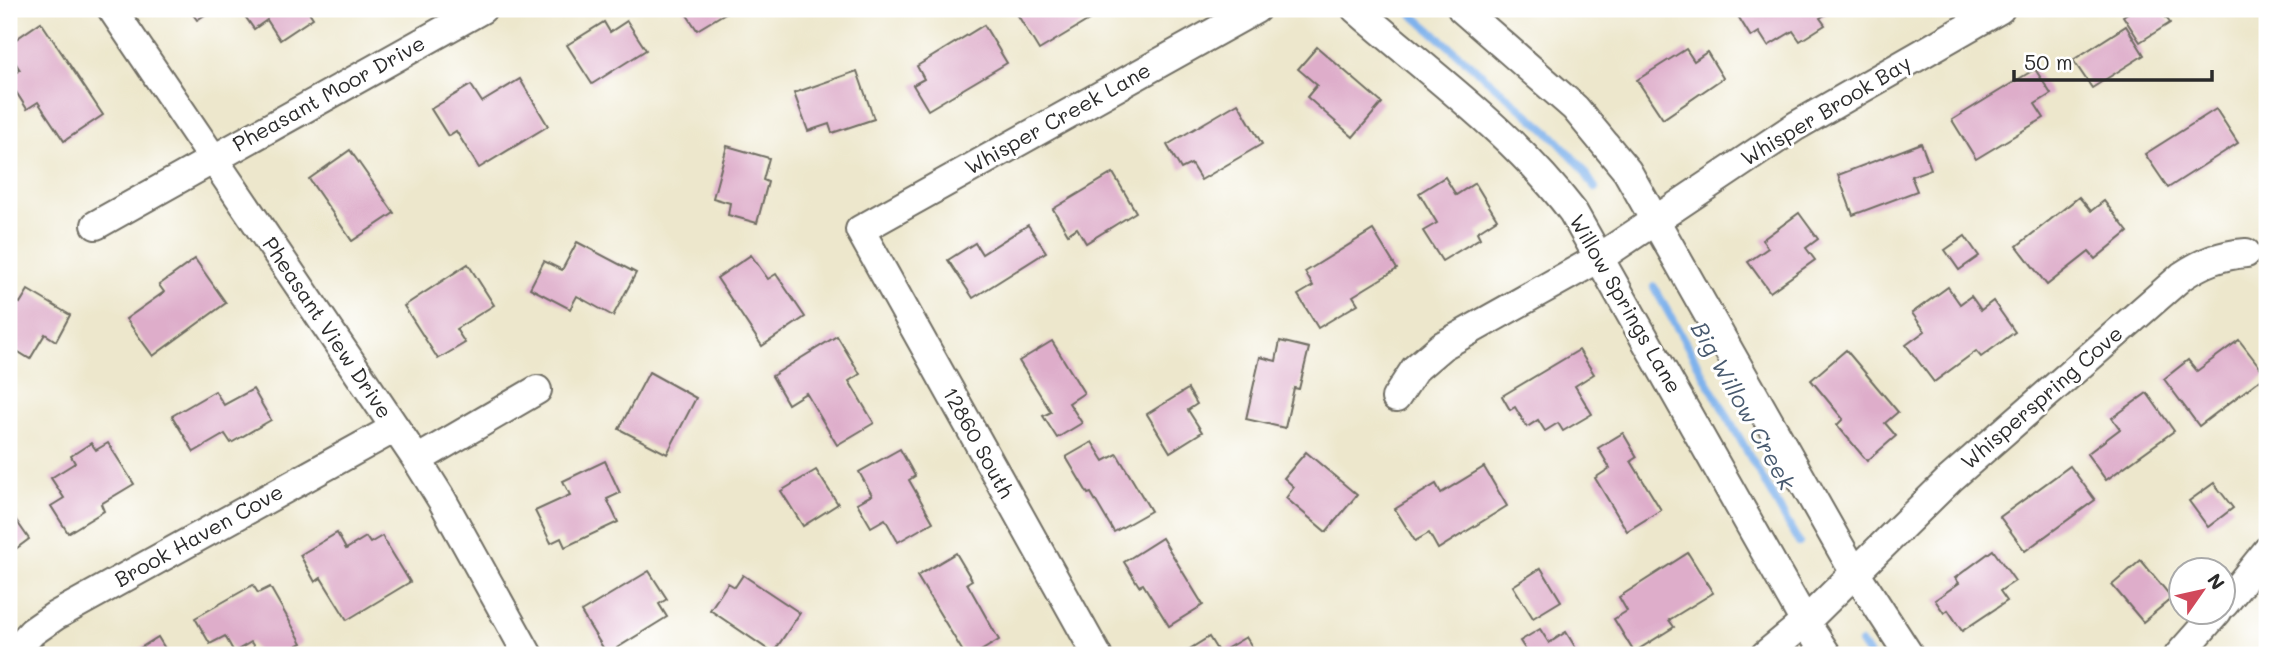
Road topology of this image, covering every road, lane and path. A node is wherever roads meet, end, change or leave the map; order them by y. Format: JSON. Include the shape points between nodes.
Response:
{"nodes":[{"id":1,"x":112,"y":9,"type":"edge"},
{"id":2,"x":482,"y":9,"type":"edge"},
{"id":3,"x":1256,"y":9,"type":"edge"},
{"id":4,"x":1356,"y":9,"type":"edge"},
{"id":5,"x":1462,"y":9,"type":"edge"},
{"id":6,"x":2000,"y":9,"type":"edge"},
{"id":7,"x":214,"y":159,"type":"junction"},
{"id":8,"x":1657,"y":221,"type":"junction"},
{"id":9,"x":96,"y":225,"type":"dead end"},
{"id":10,"x":860,"y":230,"type":"joint"},
{"id":11,"x":2246,"y":253,"type":"dead end"},
{"id":12,"x":1600,"y":258,"type":"junction"},
{"id":13,"x":537,"y":390,"type":"dead end"},
{"id":14,"x":1395,"y":398,"type":"dead end"},
{"id":15,"x":395,"y":428,"type":"junction"},
{"id":16,"x":417,"y":460,"type":"junction"},
{"id":17,"x":2267,"y":551,"type":"edge"},
{"id":18,"x":1856,"y":573,"type":"junction"},
{"id":19,"x":2238,"y":587,"type":"edge"},
{"id":20,"x":1805,"y":622,"type":"junction"},
{"id":21,"x":2204,"y":626,"type":"edge"},
{"id":22,"x":11,"y":655,"type":"edge"},
{"id":23,"x":528,"y":655,"type":"edge"},
{"id":24,"x":1097,"y":655,"type":"edge"},
{"id":25,"x":1765,"y":655,"type":"edge"},
{"id":26,"x":1826,"y":655,"type":"edge"},
{"id":27,"x":1909,"y":655,"type":"edge"},
{"id":28,"x":2179,"y":655,"type":"edge"}],
"edges":[{"from":1,"to":7,"type":"street","name":"Pheasant View Drive"},
{"from":2,"to":7,"type":"street","name":"Pheasant Moor Drive"},
{"from":3,"to":10,"type":"street","name":"Whisper Creek Lane"},
{"from":4,"to":12,"type":"street","name":"Willow Springs Lane","via":[[1536,167],[1573,212]]},
{"from":5,"to":8,"type":"street","via":[[1575,108],[1627,171]]},
{"from":6,"to":8,"type":"street","name":"Whisper Brook Bay","via":[[1796,126]]},
{"from":7,"to":9,"type":"street","name":"Pheasant Moor Drive"},
{"from":7,"to":15,"type":"street","name":"Pheasant View Drive"},
{"from":8,"to":12,"type":"street","name":"Whisper Brook Bay"},
{"from":8,"to":18,"type":"street"},
{"from":10,"to":24,"type":"street","name":"12860 South"},
{"from":11,"to":18,"type":"street","name":"Whisperspring Cove","via":[[2224,255],[2182,276],[1950,479]]},
{"from":12,"to":14,"type":"street","name":"Whisper Brook Bay","via":[[1442,346],[1415,369]]},
{"from":12,"to":20,"type":"street","name":"Willow Springs Lane"},
{"from":13,"to":16,"type":"street"},
{"from":15,"to":16,"type":"street","name":"Pheasant View Drive"},
{"from":15,"to":22,"type":"street","name":"Brook Haven Cove","via":[[55,616]]},
{"from":16,"to":23,"type":"street","name":"Pheasant View Drive"},
{"from":17,"to":19,"type":"street"},
{"from":18,"to":20,"type":"street","name":"Whisperspring Cove"},
{"from":18,"to":27,"type":"street"},
{"from":20,"to":25,"type":"street","name":"Whisperspring Cove"},
{"from":20,"to":26,"type":"street","name":"Willow Springs Lane"},
{"from":21,"to":28,"type":"street"}]}
